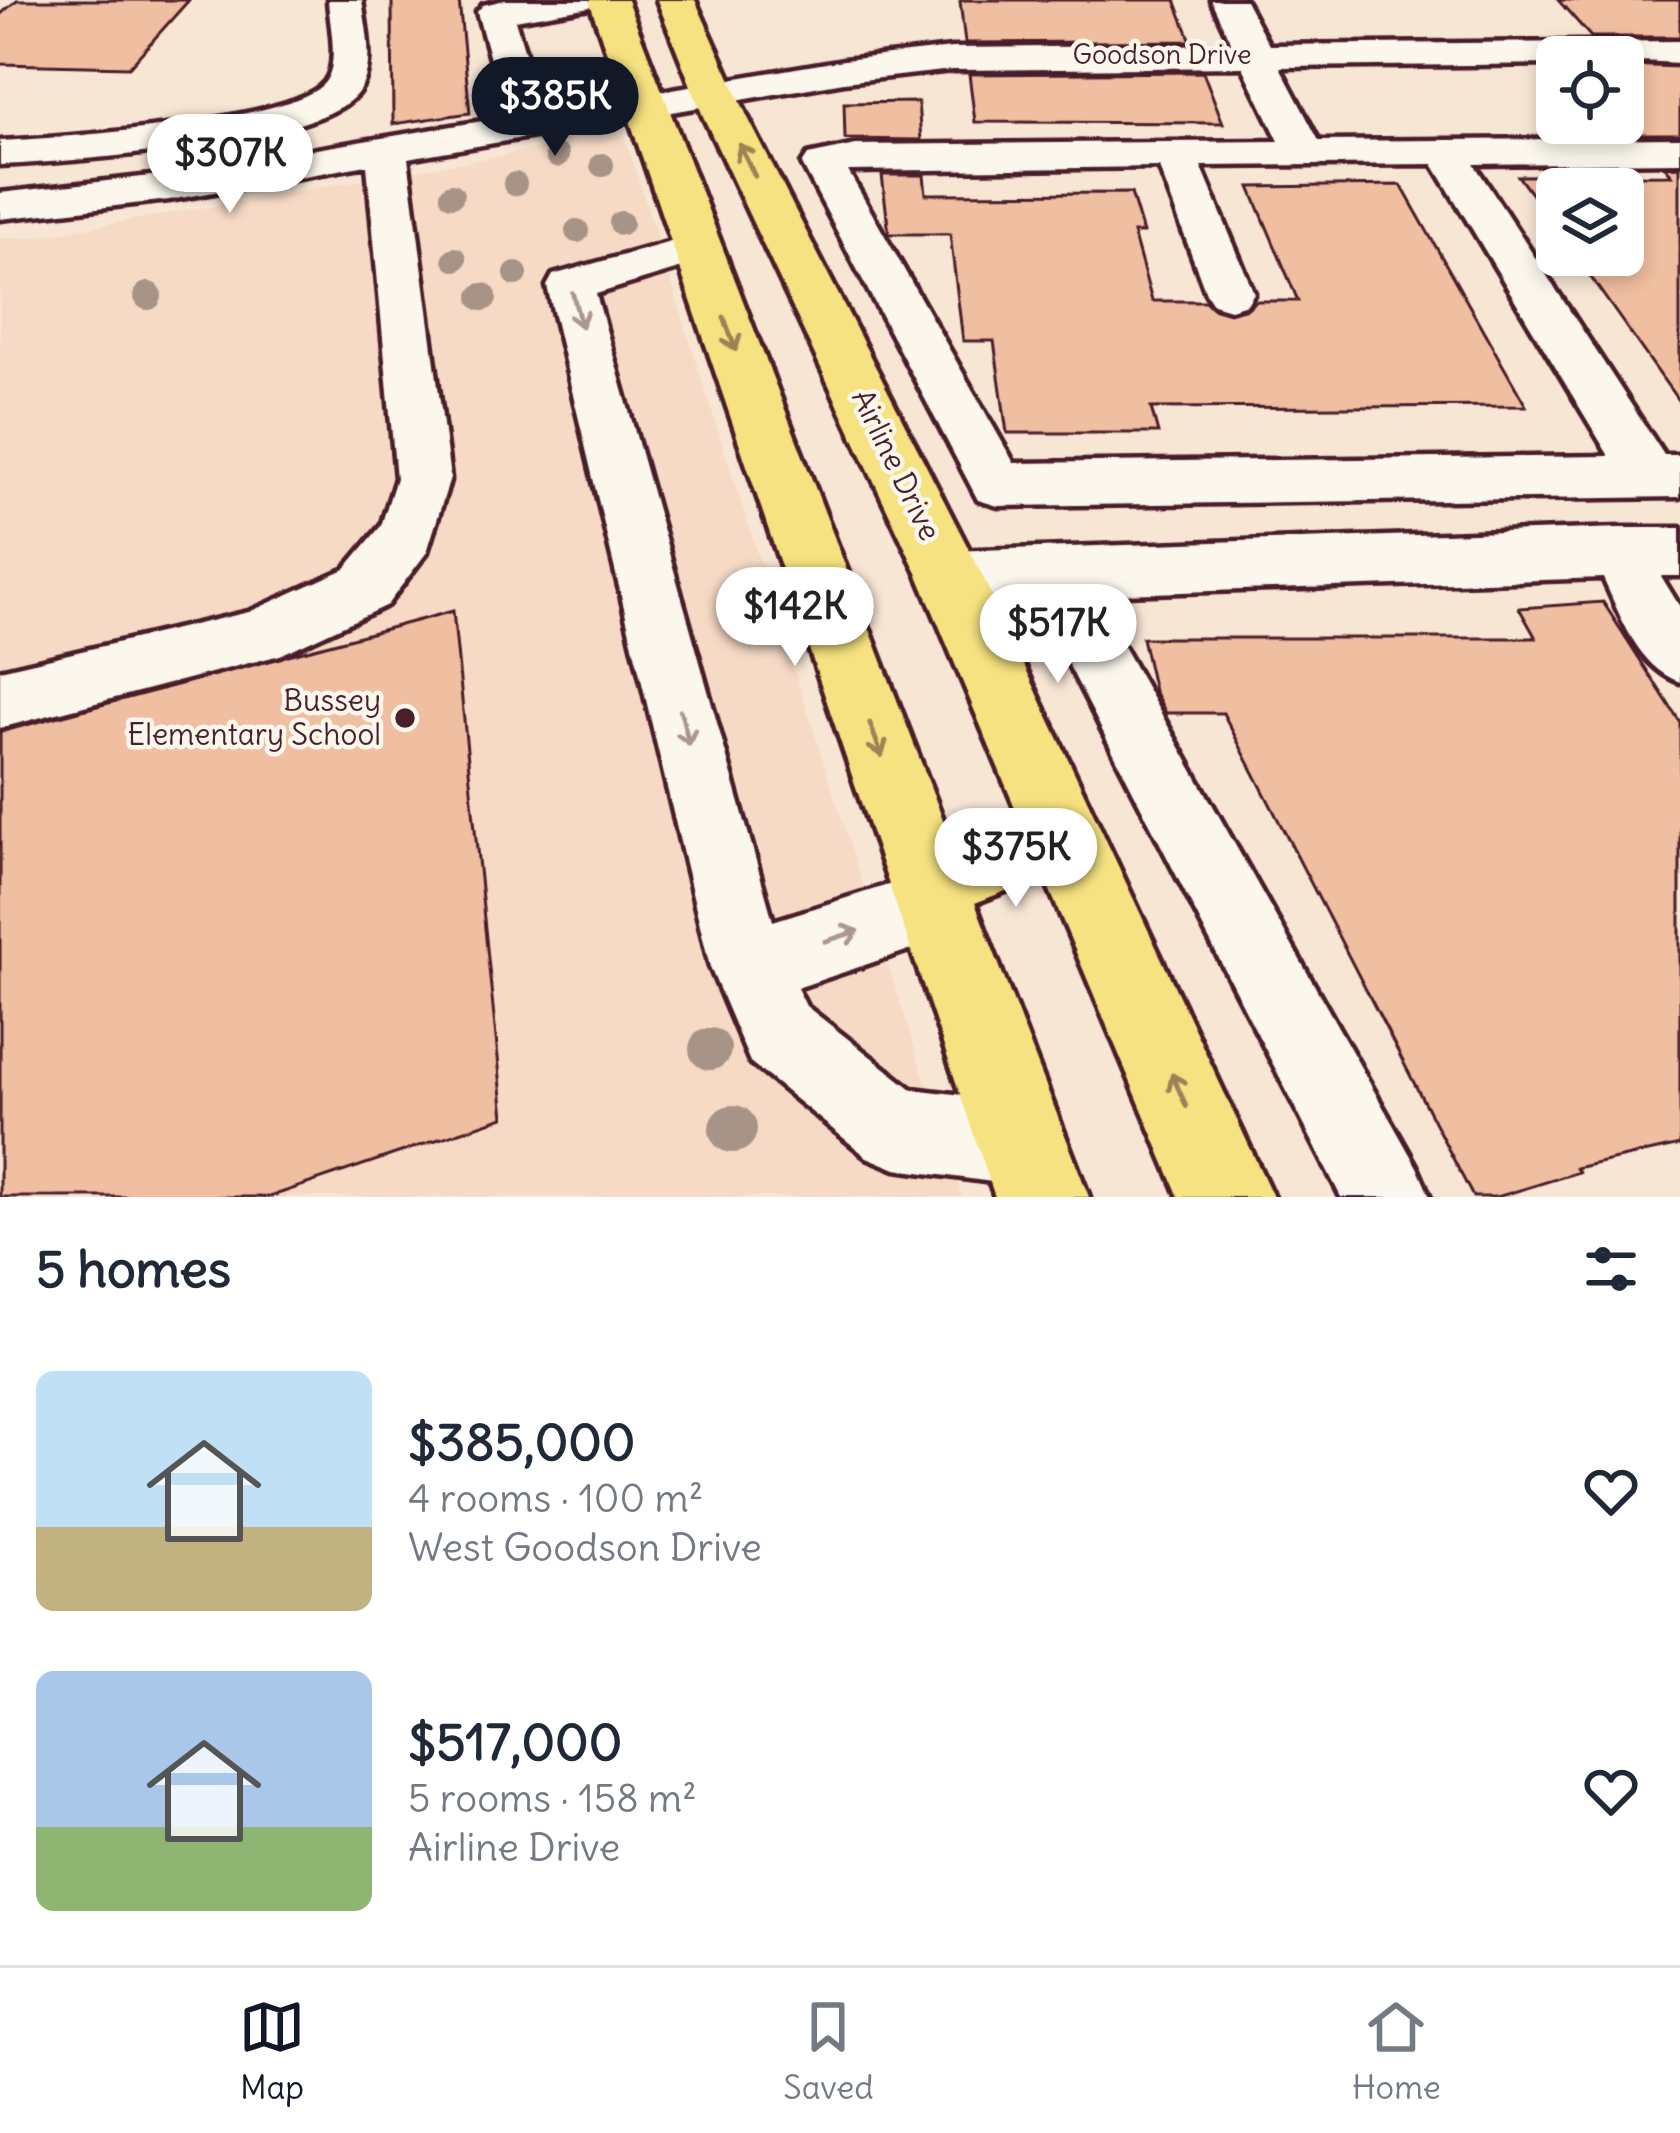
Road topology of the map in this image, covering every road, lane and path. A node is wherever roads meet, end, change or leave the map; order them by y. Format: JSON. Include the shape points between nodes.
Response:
{"nodes":[{"id":1,"x":345,"y":0,"type":"edge"},
{"id":2,"x":578,"y":0,"type":"edge"},
{"id":3,"x":608,"y":0,"type":"edge"},
{"id":4,"x":676,"y":0,"type":"edge"},
{"id":5,"x":1228,"y":0,"type":"edge"},
{"id":6,"x":1680,"y":52,"type":"edge"},
{"id":7,"x":1255,"y":54,"type":"junction"},
{"id":8,"x":714,"y":94,"type":"junction"},
{"id":9,"x":648,"y":105,"type":"junction"},
{"id":10,"x":527,"y":126,"type":"junction"},
{"id":11,"x":386,"y":150,"type":"junction"},
{"id":12,"x":1680,"y":150,"type":"edge"},
{"id":13,"x":1446,"y":152,"type":"junction"},
{"id":14,"x":0,"y":153,"type":"edge"},
{"id":15,"x":1305,"y":153,"type":"junction"},
{"id":16,"x":1175,"y":154,"type":"junction"},
{"id":17,"x":2,"y":214,"type":"edge"},
{"id":18,"x":699,"y":248,"type":"junction"},
{"id":19,"x":1230,"y":293,"type":"dead end"},
{"id":20,"x":1664,"y":476,"type":"edge"},
{"id":21,"x":1650,"y":552,"type":"edge"},
{"id":22,"x":1051,"y":572,"type":"junction"},
{"id":23,"x":950,"y":575,"type":"junction"},
{"id":24,"x":1680,"y":655,"type":"edge"},
{"id":25,"x":0,"y":699,"type":"edge"},
{"id":26,"x":1064,"y":831,"type":"junction"},
{"id":27,"x":932,"y":894,"type":"junction"},
{"id":28,"x":748,"y":967,"type":"junction"},
{"id":29,"x":1032,"y":1170,"type":"edge"},
{"id":30,"x":1226,"y":1197,"type":"edge"},
{"id":31,"x":1387,"y":1197,"type":"edge"}],
"edges":[{"from":1,"to":14,"type":"street","via":[[349,68],[342,88],[313,110]]},
{"from":2,"to":10,"type":"street","via":[[496,12]]},
{"from":3,"to":9,"type":"main road"},
{"from":4,"to":8,"type":"main road","name":"Airline Drive"},
{"from":5,"to":7,"type":"street"},
{"from":6,"to":7,"type":"street","name":"Goodson Drive"},
{"from":7,"to":8,"type":"street","name":"Goodson Drive","via":[[952,59]]},
{"from":7,"to":15,"type":"street"},
{"from":8,"to":9,"type":"street","name":"Goodson Drive"},
{"from":23,"to":8,"type":"main road","name":"Airline Drive","one_way":true},
{"from":9,"to":10,"type":"street","name":"Goodson Drive"},
{"from":9,"to":18,"type":"main road"},
{"from":10,"to":11,"type":"street","name":"Goodson Drive"},
{"from":11,"to":17,"type":"street","name":"Goodson Drive"},
{"from":11,"to":25,"type":"street","via":[[423,478],[407,536],[367,587],[258,636]]},
{"from":12,"to":13,"type":"street"},
{"from":13,"to":15,"type":"street"},
{"from":13,"to":20,"type":"street"},
{"from":15,"to":16,"type":"street"},
{"from":16,"to":19,"type":"street"},
{"from":16,"to":20,"type":"street","via":[[856,157],[823,164],[998,485]]},
{"from":18,"to":27,"type":"main road","one_way":true},
{"from":18,"to":28,"type":"street","one_way":true,"via":[[570,286]]},
{"from":21,"to":22,"type":"street"},
{"from":21,"to":24,"type":"street","via":[[1649,613]]},
{"from":22,"to":23,"type":"street"},
{"from":22,"to":31,"type":"street"},
{"from":23,"to":26,"type":"main road","name":"Airline Drive"},
{"from":26,"to":27,"type":"main road"},
{"from":30,"to":26,"type":"main road","name":"Airline Drive","one_way":true},
{"from":28,"to":27,"type":"street","one_way":true},
{"from":27,"to":29,"type":"main road"},
{"from":28,"to":29,"type":"street","via":[[778,1034],[896,1128]]}]}
